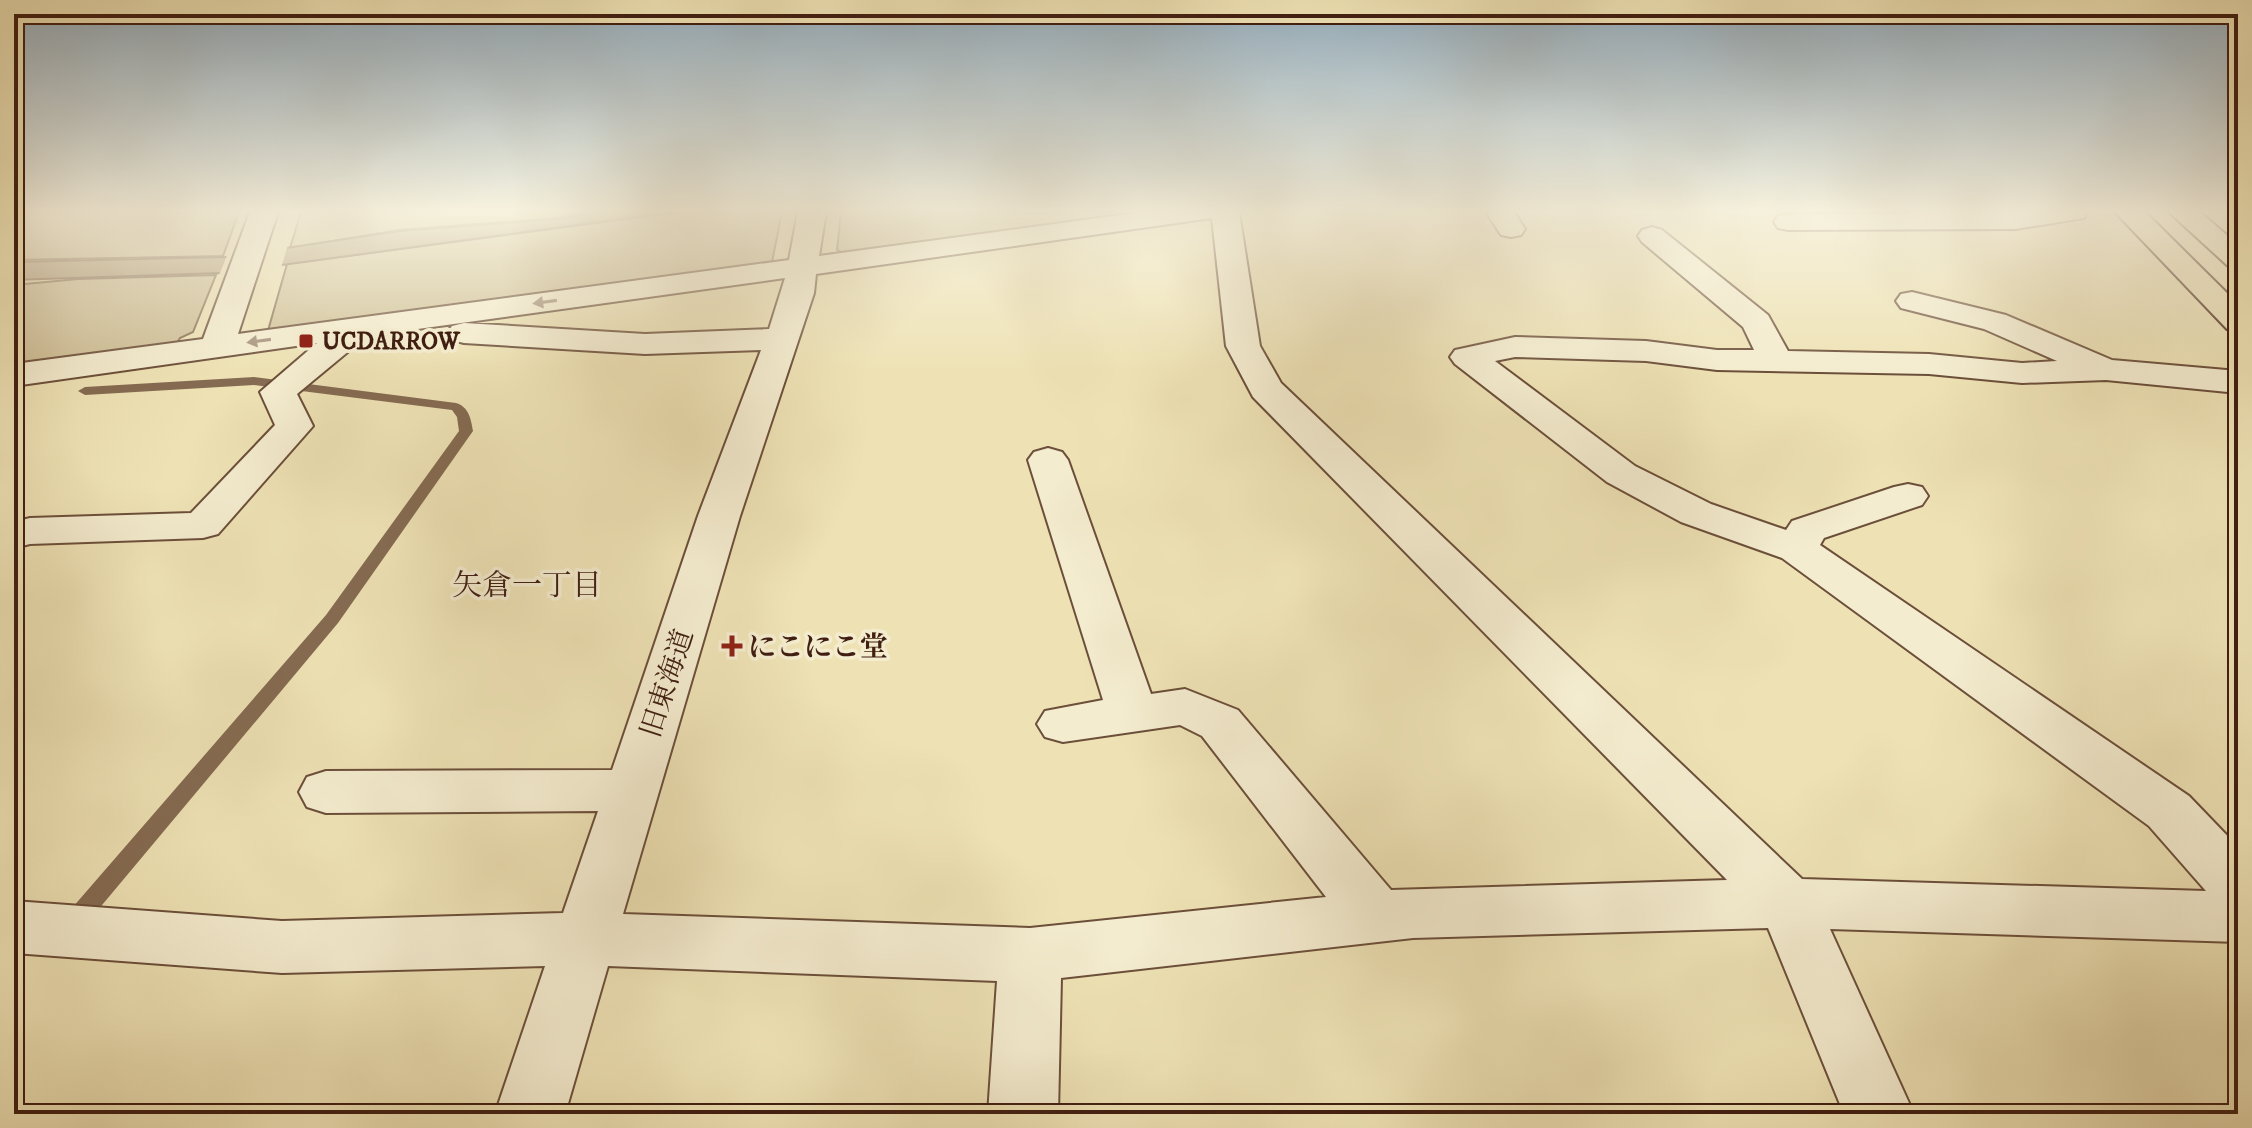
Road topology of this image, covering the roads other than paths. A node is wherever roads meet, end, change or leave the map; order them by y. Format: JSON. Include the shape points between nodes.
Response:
{"nodes":[{"id":1,"x":245,"y":265,"type":"edge"},
{"id":2,"x":774,"y":265,"type":"edge"},
{"id":3,"x":803,"y":265,"type":"edge"},
{"id":4,"x":1232,"y":265,"type":"edge"},
{"id":5,"x":1687,"y":265,"type":"edge"},
{"id":6,"x":2181,"y":265,"type":"edge"},
{"id":7,"x":1912,"y":301,"type":"dead end"},
{"id":8,"x":419,"y":320,"type":"junction"},
{"id":9,"x":2238,"y":322,"type":"edge"},
{"id":10,"x":356,"y":328,"type":"junction"},
{"id":11,"x":219,"y":339,"type":"junction"},
{"id":12,"x":781,"y":339,"type":"junction"},
{"id":13,"x":1776,"y":362,"type":"junction"},
{"id":14,"x":2106,"y":370,"type":"junction"},
{"id":15,"x":14,"y":375,"type":"edge"},
{"id":16,"x":2238,"y":382,"type":"edge"},
{"id":17,"x":1048,"y":460,"type":"dead end"},
{"id":18,"x":1908,"y":496,"type":"dead end"},
{"id":19,"x":14,"y":535,"type":"edge"},
{"id":20,"x":1797,"y":549,"type":"junction"},
{"id":21,"x":1133,"y":714,"type":"junction"},
{"id":22,"x":1063,"y":724,"type":"dead end"},
{"id":23,"x":632,"y":790,"type":"junction"},
{"id":24,"x":326,"y":792,"type":"dead end"},
{"id":25,"x":2238,"y":886,"type":"edge"},
{"id":26,"x":1788,"y":903,"type":"junction"},
{"id":27,"x":1377,"y":917,"type":"junction"},
{"id":28,"x":2238,"y":917,"type":"edge"},
{"id":29,"x":14,"y":927,"type":"edge"},
{"id":30,"x":585,"y":939,"type":"junction"},
{"id":31,"x":1030,"y":955,"type":"junction"},
{"id":32,"x":530,"y":1114,"type":"edge"},
{"id":33,"x":1023,"y":1114,"type":"edge"},
{"id":34,"x":1879,"y":1114,"type":"edge"}],
"edges":[{"from":1,"to":11,"type":"street"},
{"from":2,"to":8,"type":"street","one_way":true},
{"from":3,"to":12,"type":"street","name":"旧東海道"},
{"from":4,"to":26,"type":"street","via":[[1243,346],[1266,389]]},
{"from":5,"to":13,"type":"street","via":[[1757,322]]},
{"from":6,"to":9,"type":"highway"},
{"from":7,"to":14,"type":"street","via":[[1995,322]]},
{"from":8,"to":10,"type":"street"},
{"from":8,"to":12,"type":"street","via":[[461,333],[645,344]]},
{"from":10,"to":11,"type":"street","one_way":true},
{"from":10,"to":19,"type":"street","via":[[278,392],[294,426],[203,525]]},
{"from":11,"to":15,"type":"street"},
{"from":12,"to":23,"type":"street","name":"旧東海道"},
{"from":13,"to":14,"type":"street","via":[[1929,364],[2022,373]]},
{"from":13,"to":20,"type":"street","via":[[1515,347],[1467,357],[1621,474],[1696,513]]},
{"from":14,"to":16,"type":"street"},
{"from":17,"to":21,"type":"street"},
{"from":18,"to":20,"type":"street","via":[[1807,530]]},
{"from":20,"to":25,"type":"street","via":[[2169,811]]},
{"from":21,"to":22,"type":"street"},
{"from":21,"to":27,"type":"street","via":[[1185,707],[1220,723]]},
{"from":23,"to":24,"type":"street"},
{"from":23,"to":30,"type":"street","name":"旧東海道"},
{"from":26,"to":27,"type":"street"},
{"from":26,"to":28,"type":"street"},
{"from":26,"to":34,"type":"street"},
{"from":27,"to":31,"type":"street"},
{"from":29,"to":30,"type":"street","via":[[282,947]]},
{"from":30,"to":31,"type":"street"},
{"from":30,"to":32,"type":"street","name":"旧東海道"},
{"from":31,"to":33,"type":"street"}]}
